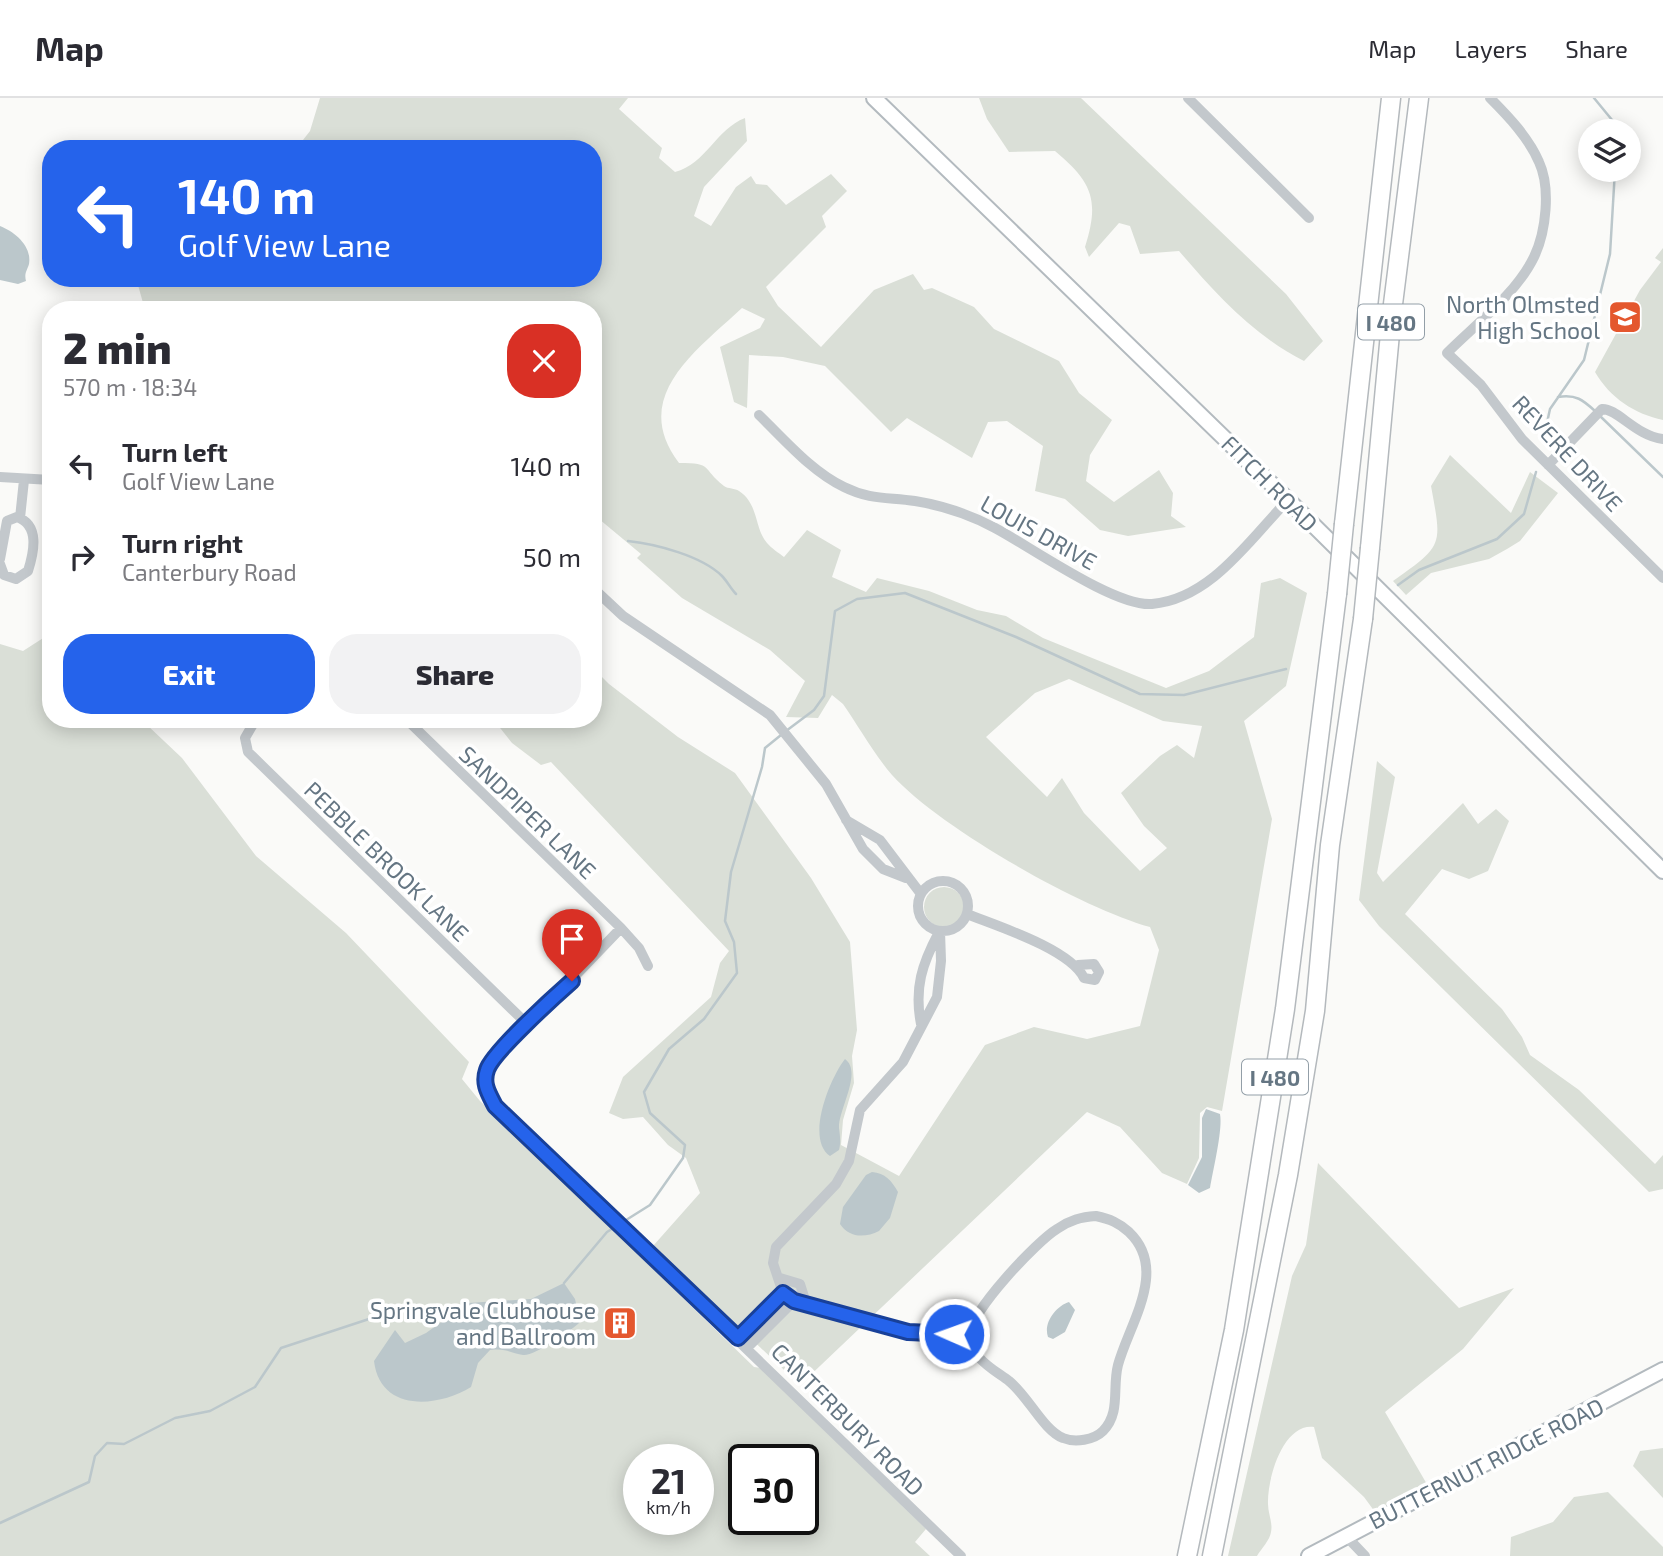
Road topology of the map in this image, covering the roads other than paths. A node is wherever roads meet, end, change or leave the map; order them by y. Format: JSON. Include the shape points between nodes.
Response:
{"nodes":[{"id":1,"x":874,"y":98,"type":"edge"},
{"id":2,"x":1188,"y":98,"type":"edge"},
{"id":3,"x":1391,"y":98,"type":"edge"},
{"id":4,"x":1419,"y":98,"type":"edge"},
{"id":5,"x":1490,"y":98,"type":"edge"},
{"id":6,"x":1309,"y":218,"type":"dead end"},
{"id":7,"x":758,"y":415,"type":"dead end"},
{"id":8,"x":1663,"y":439,"type":"edge"},
{"id":9,"x":1548,"y":465,"type":"junction"},
{"id":10,"x":0,"y":477,"type":"edge"},
{"id":11,"x":24,"y":480,"type":"junction"},
{"id":12,"x":42,"y":480,"type":"edge"},
{"id":13,"x":1288,"y":500,"type":"junction"},
{"id":14,"x":19,"y":517,"type":"junction"},
{"id":15,"x":0,"y":561,"type":"edge"},
{"id":16,"x":1663,"y":578,"type":"edge"},
{"id":17,"x":602,"y":596,"type":"edge"},
{"id":18,"x":251,"y":728,"type":"edge"},
{"id":19,"x":415,"y":728,"type":"edge"},
{"id":20,"x":846,"y":820,"type":"junction"},
{"id":21,"x":1663,"y":871,"type":"edge"},
{"id":22,"x":906,"y":878,"type":"junction"},
{"id":23,"x":920,"y":894,"type":"junction"},
{"id":24,"x":967,"y":914,"type":"junction"},
{"id":25,"x":621,"y":928,"type":"junction"},
{"id":26,"x":940,"y":931,"type":"junction"},
{"id":27,"x":1078,"y":965,"type":"dead end"},
{"id":28,"x":648,"y":966,"type":"dead end"},
{"id":29,"x":527,"y":1023,"type":"junction"},
{"id":30,"x":921,"y":1024,"type":"junction"},
{"id":31,"x":780,"y":1278,"type":"junction"},
{"id":32,"x":783,"y":1293,"type":"junction"},
{"id":33,"x":794,"y":1301,"type":"junction"},
{"id":34,"x":806,"y":1303,"type":"junction"},
{"id":35,"x":970,"y":1334,"type":"junction"},
{"id":36,"x":738,"y":1338,"type":"junction"},
{"id":37,"x":748,"y":1347,"type":"junction"},
{"id":38,"x":1663,"y":1370,"type":"edge"},
{"id":39,"x":1346,"y":1536,"type":"junction"},
{"id":40,"x":961,"y":1556,"type":"edge"},
{"id":41,"x":1187,"y":1556,"type":"edge"},
{"id":42,"x":1212,"y":1556,"type":"edge"},
{"id":43,"x":1309,"y":1556,"type":"edge"},
{"id":44,"x":1365,"y":1556,"type":"edge"}],
"edges":[{"from":1,"to":13,"type":"street","name":"FITCH ROAD"},
{"from":2,"to":6,"type":"street"},
{"from":3,"to":41,"type":"highway","number":"I 480","bridge":true,"via":[[1337,594],[1283,1023],[1234,1330]]},
{"from":4,"to":42,"type":"highway","number":"I 480","bridge":true,"via":[[1391,312],[1363,619],[1329,845],[1315,1012],[1288,1175]]},
{"from":5,"to":9,"type":"street","name":"REVERE DRIVE","via":[[1510,118],[1540,163],[1543,226],[1534,257],[1509,290],[1447,353],[1481,385]]},
{"from":7,"to":13,"type":"street","name":"LOUIS DRIVE","via":[[820,473],[842,486],[872,499],[957,509],[1115,595],[1150,604],[1177,598],[1211,580]]},
{"from":8,"to":9,"type":"street","via":[[1640,433],[1611,410],[1596,413]]},
{"from":9,"to":16,"type":"street","name":"REVERE DRIVE"},
{"from":10,"to":11,"type":"street"},
{"from":11,"to":12,"type":"street"},
{"from":11,"to":14,"type":"street"},
{"from":13,"to":21,"type":"street","name":"FITCH ROAD"},
{"from":14,"to":15,"type":"street","via":[[7,521]]},
{"from":14,"to":15,"type":"street","via":[[33,532],[28,571],[16,579],[4,575]]},
{"from":17,"to":20,"type":"street","via":[[623,616],[770,715],[826,784]]},
{"from":18,"to":29,"type":"street","name":"PEBBLE BROOK LANE","via":[[245,738],[248,752]]},
{"from":19,"to":25,"type":"street","name":"SANDPIPER LANE"},
{"from":20,"to":22,"type":"street","via":[[880,840]]},
{"from":20,"to":22,"type":"street","via":[[863,849],[883,869]]},
{"from":22,"to":23,"type":"street"},
{"from":23,"to":24,"type":"street","via":[[933,883],[949,881],[962,890]]},
{"from":23,"to":26,"type":"street","via":[[920,918]]},
{"from":24,"to":26,"type":"street","via":[[956,927]]},
{"from":24,"to":27,"type":"street"},
{"from":25,"to":28,"type":"street","name":"SANDPIPER LANE"},
{"from":25,"to":29,"type":"street"},
{"from":26,"to":30,"type":"street","via":[[937,998]]},
{"from":26,"to":30,"type":"street","via":[[918,979],[916,1002]]},
{"from":29,"to":36,"type":"street","name":"CANTERBURY ROAD","via":[[487,1068],[485,1086],[495,1106]]},
{"from":30,"to":31,"type":"street","via":[[903,1062],[860,1110],[849,1161],[836,1184],[776,1247],[773,1263]]},
{"from":31,"to":32,"type":"street"},
{"from":31,"to":34,"type":"street","via":[[800,1284]]},
{"from":32,"to":33,"type":"street"},
{"from":32,"to":36,"type":"street"},
{"from":33,"to":34,"type":"street"},
{"from":33,"to":37,"type":"street"},
{"from":34,"to":35,"type":"street","via":[[908,1332]]},
{"from":35,"to":35,"type":"street","via":[[975,1352],[987,1367],[1020,1390],[1045,1424],[1062,1438],[1092,1438],[1113,1415],[1117,1368],[1147,1279],[1146,1259],[1136,1239],[1122,1226],[1096,1216],[1076,1218],[1054,1230],[1021,1262],[976,1316]]},
{"from":36,"to":37,"type":"street","name":"CANTERBURY ROAD"},
{"from":37,"to":40,"type":"street","name":"CANTERBURY ROAD"},
{"from":38,"to":39,"type":"street","name":"BUTTERNUT RIDGE ROAD"},
{"from":39,"to":43,"type":"street","name":"BUTTERNUT RIDGE ROAD"},
{"from":39,"to":44,"type":"street"}]}
